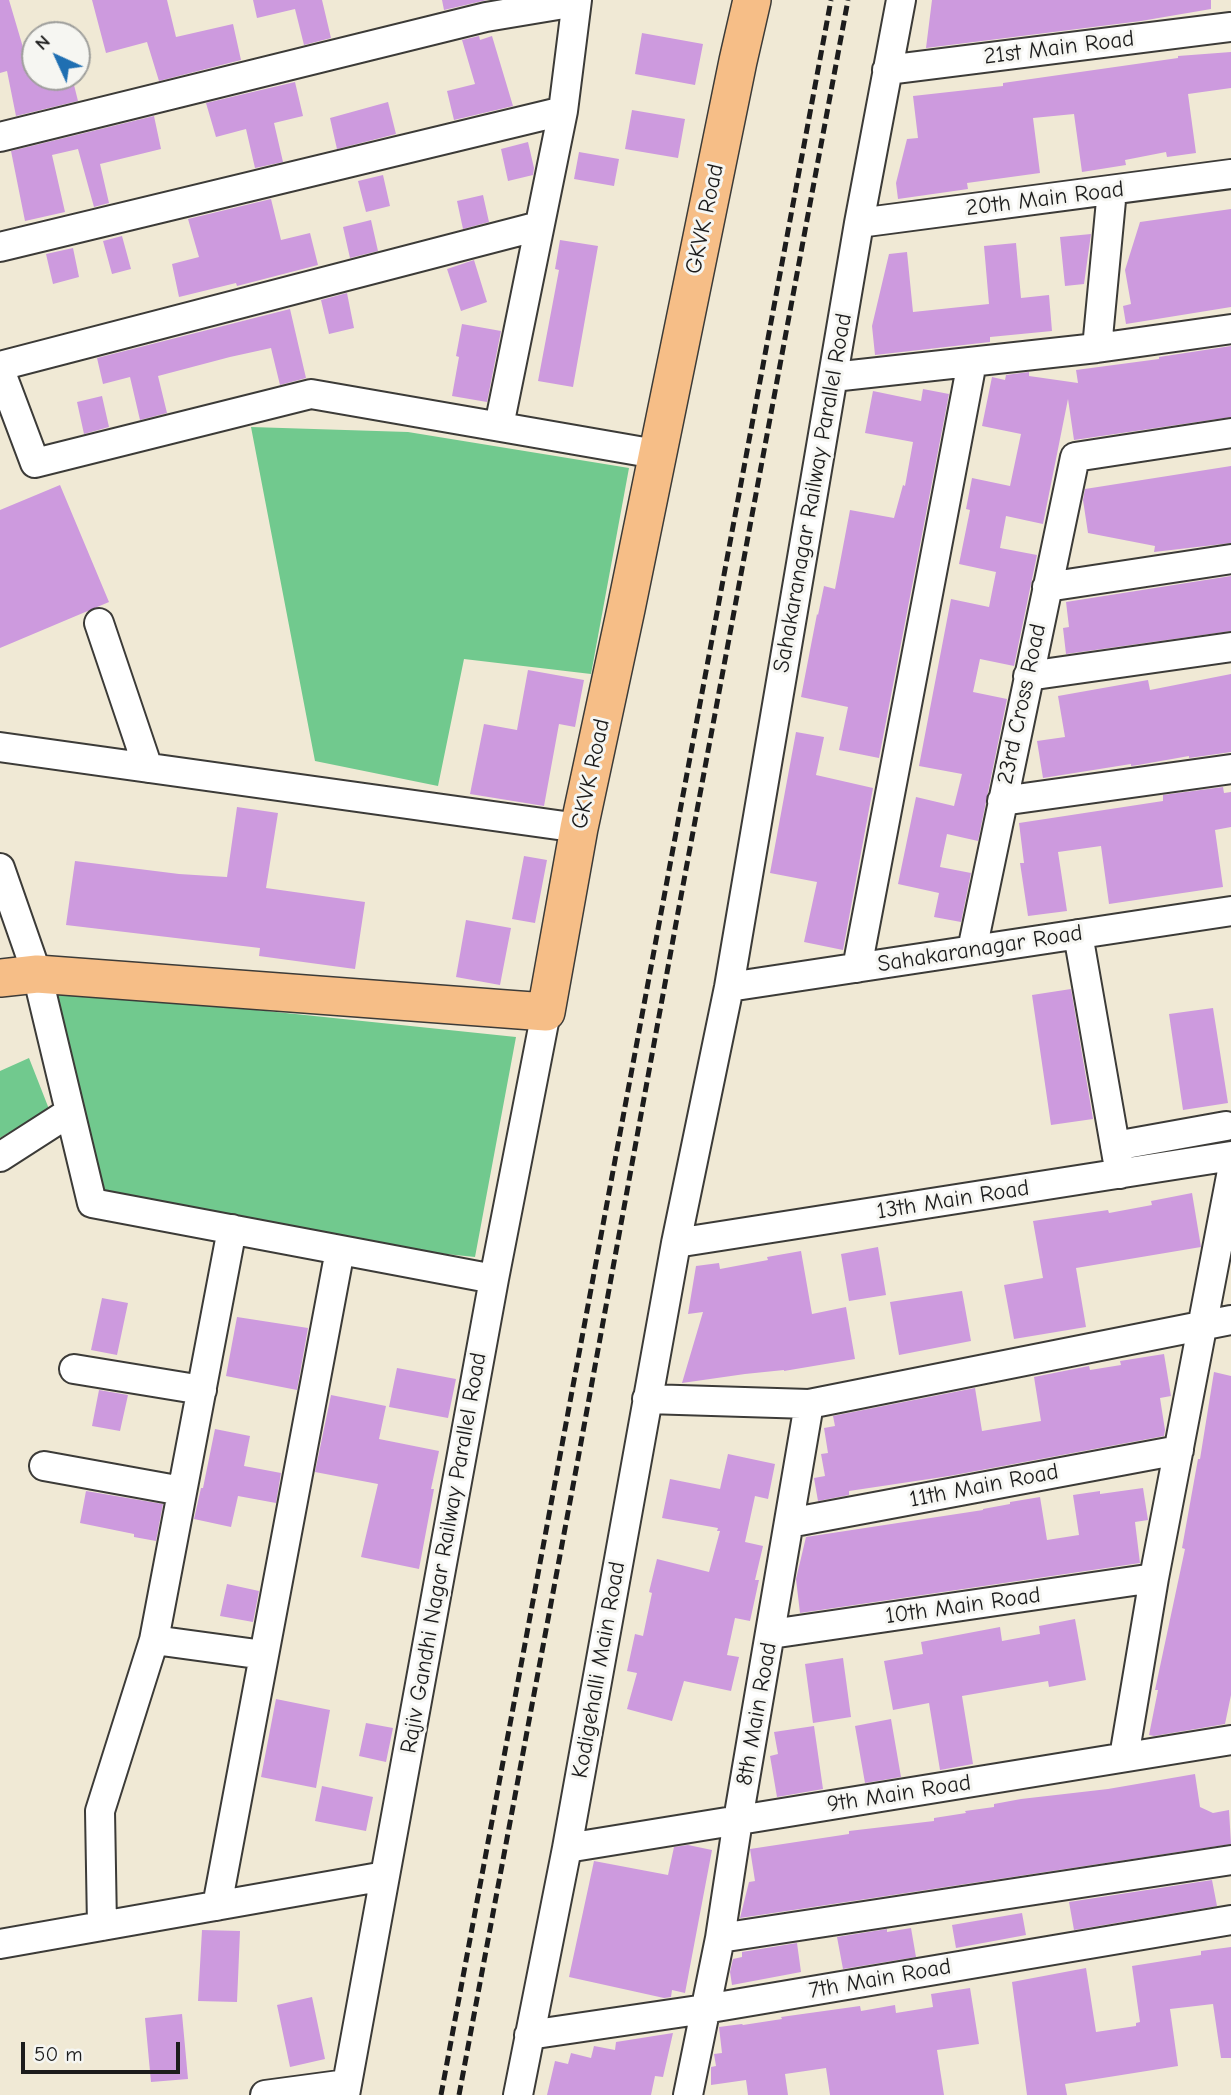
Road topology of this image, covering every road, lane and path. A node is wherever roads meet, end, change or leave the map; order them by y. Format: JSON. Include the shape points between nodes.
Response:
{"nodes":[{"id":1,"x":752,"y":0,"type":"edge"},
{"id":2,"x":901,"y":0,"type":"edge"},
{"id":3,"x":577,"y":1,"type":"edge"},
{"id":4,"x":1231,"y":27,"type":"edge"},
{"id":5,"x":887,"y":70,"type":"junction"},
{"id":6,"x":563,"y":111,"type":"junction"},
{"id":7,"x":0,"y":137,"type":"edge"},
{"id":8,"x":1231,"y":174,"type":"edge"},
{"id":9,"x":1112,"y":190,"type":"junction"},
{"id":10,"x":859,"y":223,"type":"junction"},
{"id":11,"x":540,"y":226,"type":"junction"},
{"id":12,"x":0,"y":247,"type":"edge"},
{"id":13,"x":1231,"y":329,"type":"edge"},
{"id":14,"x":1097,"y":348,"type":"junction"},
{"id":15,"x":972,"y":362,"type":"junction"},
{"id":16,"x":0,"y":368,"type":"edge"},
{"id":17,"x":833,"y":377,"type":"junction"},
{"id":18,"x":499,"y":426,"type":"junction"},
{"id":19,"x":1231,"y":433,"type":"edge"},
{"id":20,"x":656,"y":454,"type":"junction"},
{"id":21,"x":1231,"y":559,"type":"edge"},
{"id":22,"x":1047,"y":587,"type":"junction"},
{"id":23,"x":99,"y":623,"type":"dead end"},
{"id":24,"x":1231,"y":647,"type":"edge"},
{"id":25,"x":1028,"y":676,"type":"junction"},
{"id":26,"x":0,"y":747,"type":"edge"},
{"id":27,"x":148,"y":768,"type":"junction"},
{"id":28,"x":1231,"y":769,"type":"edge"},
{"id":29,"x":1002,"y":801,"type":"junction"},
{"id":30,"x":579,"y":828,"type":"junction"},
{"id":31,"x":0,"y":868,"type":"edge"},
{"id":32,"x":1231,"y":911,"type":"edge"},
{"id":33,"x":1078,"y":934,"type":"junction"},
{"id":34,"x":972,"y":950,"type":"junction"},
{"id":35,"x":857,"y":968,"type":"junction"},
{"id":36,"x":37,"y":974,"type":"junction"},
{"id":37,"x":0,"y":978,"type":"edge"},
{"id":38,"x":729,"y":987,"type":"junction"},
{"id":39,"x":546,"y":1013,"type":"junction"},
{"id":40,"x":71,"y":1112,"type":"junction"},
{"id":41,"x":1226,"y":1126,"type":"dead end"},
{"id":42,"x":1231,"y":1156,"type":"edge"},
{"id":43,"x":0,"y":1157,"type":"edge"},
{"id":44,"x":1117,"y":1160,"type":"junction"},
{"id":45,"x":1231,"y":1175,"type":"edge"},
{"id":46,"x":232,"y":1229,"type":"junction"},
{"id":47,"x":676,"y":1243,"type":"junction"},
{"id":48,"x":340,"y":1250,"type":"junction"},
{"id":49,"x":494,"y":1279,"type":"junction"},
{"id":50,"x":1231,"y":1320,"type":"edge"},
{"id":51,"x":1202,"y":1326,"type":"junction"},
{"id":52,"x":74,"y":1369,"type":"dead end"},
{"id":53,"x":202,"y":1390,"type":"junction"},
{"id":54,"x":647,"y":1399,"type":"junction"},
{"id":55,"x":808,"y":1405,"type":"junction"},
{"id":56,"x":1179,"y":1450,"type":"junction"},
{"id":57,"x":44,"y":1466,"type":"dead end"},
{"id":58,"x":183,"y":1491,"type":"junction"},
{"id":59,"x":789,"y":1523,"type":"junction"},
{"id":60,"x":1154,"y":1578,"type":"junction"},
{"id":61,"x":771,"y":1634,"type":"junction"},
{"id":62,"x":155,"y":1640,"type":"junction"},
{"id":63,"x":264,"y":1655,"type":"junction"},
{"id":64,"x":1231,"y":1740,"type":"edge"},
{"id":65,"x":1124,"y":1757,"type":"junction"},
{"id":66,"x":738,"y":1820,"type":"junction"},
{"id":67,"x":568,"y":1848,"type":"junction"},
{"id":68,"x":1231,"y":1860,"type":"edge"},
{"id":69,"x":386,"y":1876,"type":"junction"},
{"id":70,"x":217,"y":1906,"type":"junction"},
{"id":71,"x":1231,"y":1920,"type":"edge"},
{"id":72,"x":102,"y":1926,"type":"junction"},
{"id":73,"x":720,"y":1938,"type":"junction"},
{"id":74,"x":0,"y":1944,"type":"edge"},
{"id":75,"x":705,"y":2009,"type":"junction"},
{"id":76,"x":529,"y":2035,"type":"junction"},
{"id":77,"x":346,"y":2090,"type":"edge"},
{"id":78,"x":265,"y":2095,"type":"edge"},
{"id":79,"x":518,"y":2095,"type":"edge"},
{"id":80,"x":688,"y":2095,"type":"edge"}],
"edges":[{"from":1,"to":20,"type":"main road","name":"GKVK Road"},
{"from":2,"to":5,"type":"street","name":"Sahakaranagar Railway Parallel Road"},
{"from":3,"to":6,"type":"street"},
{"from":3,"to":7,"type":"street","via":[[486,17]]},
{"from":4,"to":5,"type":"street","name":"21st Main Road"},
{"from":5,"to":10,"type":"street","name":"Sahakaranagar Railway Parallel Road"},
{"from":6,"to":11,"type":"street"},
{"from":6,"to":12,"type":"street"},
{"from":8,"to":9,"type":"street","name":"20th Main Road"},
{"from":9,"to":10,"type":"street","name":"20th Main Road"},
{"from":9,"to":14,"type":"street"},
{"from":10,"to":17,"type":"street","name":"Sahakaranagar Railway Parallel Road"},
{"from":11,"to":16,"type":"street"},
{"from":11,"to":18,"type":"street"},
{"from":13,"to":14,"type":"street"},
{"from":14,"to":15,"type":"street"},
{"from":15,"to":17,"type":"street"},
{"from":15,"to":35,"type":"street"},
{"from":16,"to":18,"type":"street","via":[[35,463],[311,394]]},
{"from":17,"to":38,"type":"street","name":"Sahakaranagar Railway Parallel Road"},
{"from":18,"to":20,"type":"street"},
{"from":19,"to":22,"type":"street","name":"23rd Cross Road","via":[[1075,457]]},
{"from":20,"to":30,"type":"main road","name":"GKVK Road"},
{"from":21,"to":22,"type":"street"},
{"from":22,"to":25,"type":"street","name":"23rd Cross Road"},
{"from":23,"to":27,"type":"street"},
{"from":24,"to":25,"type":"street"},
{"from":25,"to":29,"type":"street","name":"23rd Cross Road"},
{"from":26,"to":27,"type":"street"},
{"from":27,"to":30,"type":"street"},
{"from":28,"to":29,"type":"street"},
{"from":29,"to":34,"type":"street","name":"23rd Cross Road"},
{"from":30,"to":39,"type":"main road","name":"GKVK Road"},
{"from":31,"to":36,"type":"street"},
{"from":32,"to":33,"type":"street","name":"Sahakaranagar Road"},
{"from":33,"to":34,"type":"street","name":"Sahakaranagar Road"},
{"from":33,"to":44,"type":"street"},
{"from":34,"to":35,"type":"street","name":"Sahakaranagar Road"},
{"from":35,"to":38,"type":"street","name":"Sahakaranagar Road"},
{"from":36,"to":37,"type":"main road"},
{"from":36,"to":39,"type":"main road"},
{"from":36,"to":40,"type":"street"},
{"from":38,"to":47,"type":"street","name":"Sahakaranagar Railway Parallel Road"},
{"from":39,"to":49,"type":"street","name":"Rajiv Gandhi Nagar Railway Parallel Road"},
{"from":40,"to":43,"type":"street"},
{"from":40,"to":46,"type":"street","via":[[92,1203]]},
{"from":41,"to":44,"type":"street"},
{"from":42,"to":44,"type":"street","name":"13th Main Road"},
{"from":44,"to":47,"type":"street","name":"13th Main Road"},
{"from":45,"to":51,"type":"street"},
{"from":46,"to":48,"type":"street"},
{"from":46,"to":53,"type":"street"},
{"from":47,"to":54,"type":"street","name":"Kodigehalli Main Road"},
{"from":48,"to":49,"type":"street"},
{"from":48,"to":63,"type":"street"},
{"from":49,"to":69,"type":"street","name":"Rajiv Gandhi Nagar Railway Parallel Road"},
{"from":50,"to":51,"type":"street"},
{"from":51,"to":55,"type":"street"},
{"from":51,"to":56,"type":"street"},
{"from":52,"to":53,"type":"street"},
{"from":53,"to":58,"type":"street"},
{"from":54,"to":55,"type":"street"},
{"from":54,"to":67,"type":"street","name":"Kodigehalli Main Road"},
{"from":55,"to":59,"type":"street","name":"8th Main Road"},
{"from":56,"to":59,"type":"street","name":"11th Main Road"},
{"from":56,"to":60,"type":"street"},
{"from":57,"to":58,"type":"street"},
{"from":58,"to":62,"type":"street"},
{"from":59,"to":61,"type":"street","name":"8th Main Road"},
{"from":60,"to":61,"type":"street","name":"10th Main Road"},
{"from":60,"to":65,"type":"street"},
{"from":61,"to":66,"type":"street","name":"8th Main Road"},
{"from":62,"to":63,"type":"street"},
{"from":62,"to":72,"type":"street","via":[[100,1811]]},
{"from":63,"to":70,"type":"street"},
{"from":64,"to":65,"type":"street","name":"9th Main Road"},
{"from":65,"to":66,"type":"street","name":"9th Main Road"},
{"from":66,"to":67,"type":"street","name":"9th Main Road"},
{"from":66,"to":73,"type":"street","name":"8th Main Road"},
{"from":67,"to":76,"type":"street","name":"Kodigehalli Main Road"},
{"from":68,"to":73,"type":"street"},
{"from":69,"to":70,"type":"street"},
{"from":69,"to":77,"type":"street","name":"Rajiv Gandhi Nagar Railway Parallel Road"},
{"from":70,"to":72,"type":"street"},
{"from":71,"to":75,"type":"street","name":"7th Main Road"},
{"from":72,"to":74,"type":"street"},
{"from":73,"to":75,"type":"street","name":"8th Main Road"},
{"from":75,"to":76,"type":"street","name":"7th Main Road"},
{"from":75,"to":80,"type":"street","name":"8th Main Road"},
{"from":76,"to":79,"type":"street","name":"Kodigehalli Main Road"},
{"from":77,"to":78,"type":"street"}]}
